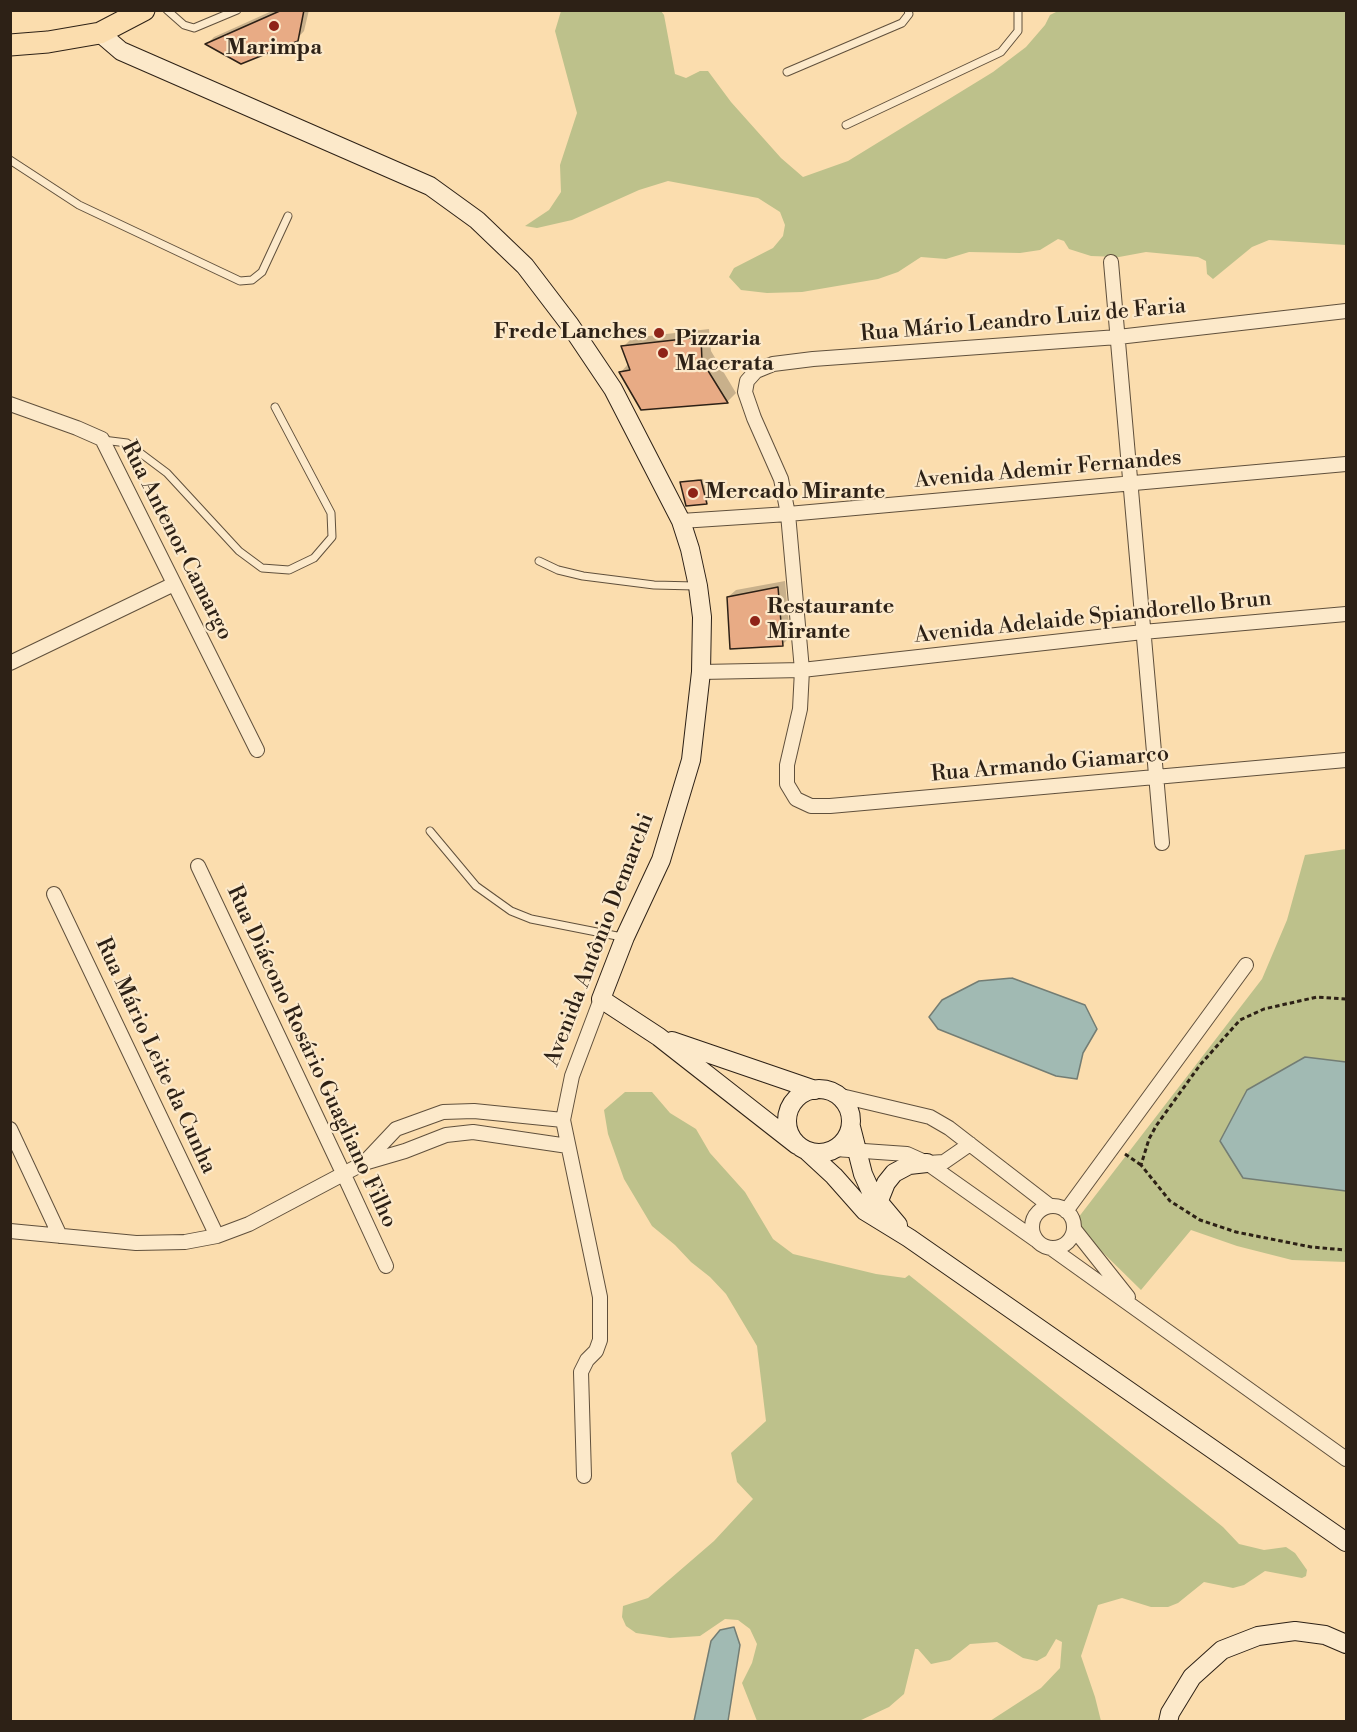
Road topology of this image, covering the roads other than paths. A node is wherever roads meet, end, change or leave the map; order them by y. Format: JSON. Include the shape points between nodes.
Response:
{"nodes":[{"id":1,"x":144,"y":10,"type":"edge"},
{"id":2,"x":167,"y":10,"type":"edge"},
{"id":3,"x":237,"y":10,"type":"edge"},
{"id":4,"x":908,"y":10,"type":"edge"},
{"id":5,"x":1018,"y":10,"type":"edge"},
{"id":6,"x":100,"y":33,"type":"junction"},
{"id":7,"x":10,"y":45,"type":"edge"},
{"id":8,"x":787,"y":72,"type":"dead end"},
{"id":9,"x":846,"y":125,"type":"dead end"},
{"id":10,"x":10,"y":160,"type":"edge"},
{"id":11,"x":288,"y":216,"type":"dead end"},
{"id":12,"x":1111,"y":262,"type":"dead end"},
{"id":13,"x":1347,"y":311,"type":"edge"},
{"id":14,"x":1118,"y":336,"type":"junction"},
{"id":15,"x":10,"y":404,"type":"edge"},
{"id":16,"x":275,"y":406,"type":"dead end"},
{"id":17,"x":102,"y":439,"type":"junction"},
{"id":18,"x":1347,"y":464,"type":"edge"},
{"id":19,"x":1130,"y":483,"type":"junction"},
{"id":20,"x":788,"y":514,"type":"junction"},
{"id":21,"x":681,"y":521,"type":"junction"},
{"id":22,"x":539,"y":561,"type":"dead end"},
{"id":23,"x":174,"y":584,"type":"junction"},
{"id":24,"x":698,"y":586,"type":"junction"},
{"id":25,"x":1347,"y":614,"type":"edge"},
{"id":26,"x":1143,"y":632,"type":"junction"},
{"id":27,"x":10,"y":663,"type":"edge"},
{"id":28,"x":802,"y":670,"type":"junction"},
{"id":29,"x":701,"y":672,"type":"junction"},
{"id":30,"x":257,"y":750,"type":"dead end"},
{"id":31,"x":1347,"y":760,"type":"edge"},
{"id":32,"x":1156,"y":776,"type":"junction"},
{"id":33,"x":430,"y":831,"type":"dead end"},
{"id":34,"x":1162,"y":843,"type":"dead end"},
{"id":35,"x":198,"y":866,"type":"dead end"},
{"id":36,"x":54,"y":894,"type":"dead end"},
{"id":37,"x":625,"y":937,"type":"junction"},
{"id":38,"x":1246,"y":965,"type":"dead end"},
{"id":39,"x":601,"y":999,"type":"junction"},
{"id":40,"x":659,"y":1037,"type":"junction"},
{"id":41,"x":815,"y":1090,"type":"junction"},
{"id":42,"x":837,"y":1095,"type":"junction"},
{"id":43,"x":563,"y":1120,"type":"junction"},
{"id":44,"x":851,"y":1127,"type":"junction"},
{"id":45,"x":10,"y":1129,"type":"edge"},
{"id":46,"x":970,"y":1144,"type":"junction"},
{"id":47,"x":568,"y":1146,"type":"junction"},
{"id":48,"x":803,"y":1148,"type":"junction"},
{"id":49,"x":835,"y":1149,"type":"junction"},
{"id":50,"x":858,"y":1150,"type":"junction"},
{"id":51,"x":364,"y":1163,"type":"junction"},
{"id":52,"x":927,"y":1163,"type":"junction"},
{"id":53,"x":344,"y":1174,"type":"junction"},
{"id":54,"x":878,"y":1203,"type":"junction"},
{"id":55,"x":1050,"y":1206,"type":"junction"},
{"id":56,"x":1066,"y":1210,"type":"junction"},
{"id":57,"x":1074,"y":1229,"type":"junction"},
{"id":58,"x":10,"y":1231,"type":"edge"},
{"id":59,"x":60,"y":1236,"type":"junction"},
{"id":60,"x":217,"y":1236,"type":"junction"},
{"id":61,"x":909,"y":1238,"type":"junction"},
{"id":62,"x":1036,"y":1240,"type":"junction"},
{"id":63,"x":1051,"y":1248,"type":"junction"},
{"id":64,"x":386,"y":1266,"type":"dead end"},
{"id":65,"x":1139,"y":1310,"type":"junction"},
{"id":66,"x":1347,"y":1459,"type":"edge"},
{"id":67,"x":584,"y":1476,"type":"dead end"},
{"id":68,"x":1347,"y":1542,"type":"edge"},
{"id":69,"x":1347,"y":1644,"type":"edge"},
{"id":70,"x":1168,"y":1722,"type":"edge"}],
"edges":[{"from":1,"to":6,"type":"main road"},
{"from":2,"to":3,"type":"lane","via":[[184,25],[194,28]]},
{"from":4,"to":8,"type":"lane","via":[[903,23]]},
{"from":5,"to":9,"type":"lane","via":[[1018,31],[1001,52]]},
{"from":6,"to":7,"type":"main road"},
{"from":6,"to":21,"type":"street","name":"Avenida Antônio Demarchi","via":[[121,51],[430,186],[477,220],[525,266],[570,325],[613,389]]},
{"from":10,"to":11,"type":"lane","via":[[79,205],[240,281],[252,280],[262,272]]},
{"from":12,"to":14,"type":"street"},
{"from":13,"to":14,"type":"street","name":"Rua Mário Leandro Luiz de Faria"},
{"from":14,"to":19,"type":"street"},
{"from":14,"to":20,"type":"street","name":"Rua Mário Leandro Luiz de Faria","via":[[813,359],[772,364],[756,371],[747,381],[745,392],[781,478]]},
{"from":15,"to":17,"type":"street","name":"Rua Antenor Camargo"},
{"from":16,"to":17,"type":"lane","via":[[331,513],[332,537],[314,558],[289,570],[262,568],[239,551],[167,473],[127,443]]},
{"from":17,"to":23,"type":"street","name":"Rua Antenor Camargo"},
{"from":18,"to":19,"type":"street","name":"Avenida Ademir Fernandes"},
{"from":19,"to":20,"type":"street","name":"Avenida Ademir Fernandes"},
{"from":19,"to":26,"type":"street"},
{"from":20,"to":21,"type":"street","name":"Avenida Ademir Fernandes"},
{"from":20,"to":28,"type":"street"},
{"from":21,"to":24,"type":"street","name":"Avenida Antônio Demarchi"},
{"from":22,"to":24,"type":"lane","via":[[583,576]]},
{"from":23,"to":27,"type":"street"},
{"from":23,"to":30,"type":"street","name":"Rua Antenor Camargo"},
{"from":24,"to":29,"type":"street","name":"Avenida Antônio Demarchi"},
{"from":25,"to":26,"type":"street","name":"Avenida Adelaide Spiandorello Brun"},
{"from":26,"to":28,"type":"street","name":"Avenida Adelaide Spiandorello Brun"},
{"from":26,"to":32,"type":"street"},
{"from":28,"to":29,"type":"street","name":"Avenida Adelaide Spiandorello Brun"},
{"from":28,"to":32,"type":"street","name":"Rua Armando Giamarco","via":[[800,709],[787,765],[787,784],[796,799],[811,806]]},
{"from":29,"to":37,"type":"street","name":"Avenida Antônio Demarchi","via":[[691,760],[661,860]]},
{"from":31,"to":32,"type":"street","name":"Rua Armando Giamarco"},
{"from":32,"to":34,"type":"street"},
{"from":33,"to":37,"type":"lane","via":[[476,886],[511,911]]},
{"from":35,"to":53,"type":"street","name":"Rua Diácono Rosário Guagliano Filho"},
{"from":36,"to":60,"type":"street","name":"Rua Mário Leite da Cunha"},
{"from":37,"to":39,"type":"street","name":"Avenida Antônio Demarchi"},
{"from":38,"to":56,"type":"street"},
{"from":39,"to":40,"type":"street"},
{"from":39,"to":43,"type":"street","name":"Avenida Antônio Demarchi","via":[[572,1076]]},
{"from":40,"to":41,"type":"street"},
{"from":40,"to":48,"type":"street"},
{"from":41,"to":42,"type":"street"},
{"from":41,"to":48,"type":"street","via":[[794,1101],[788,1112],[790,1135]]},
{"from":42,"to":44,"type":"street","via":[[846,1103]]},
{"from":42,"to":46,"type":"street","via":[[930,1117]]},
{"from":43,"to":47,"type":"street","name":"Avenida Antônio Demarchi"},
{"from":43,"to":51,"type":"street","via":[[474,1111],[443,1112],[396,1129]]},
{"from":44,"to":49,"type":"street"},
{"from":44,"to":50,"type":"street"},
{"from":45,"to":59,"type":"street"},
{"from":46,"to":52,"type":"street","via":[[944,1162]]},
{"from":46,"to":55,"type":"street"},
{"from":47,"to":51,"type":"street","via":[[473,1132],[446,1135]]},
{"from":47,"to":67,"type":"street","name":"Avenida Antônio Demarchi","via":[[600,1297],[600,1340],[581,1372]]},
{"from":48,"to":49,"type":"street","via":[[822,1154]]},
{"from":48,"to":61,"type":"street","via":[[865,1211]]},
{"from":49,"to":50,"type":"street"},
{"from":50,"to":52,"type":"street","via":[[907,1154]]},
{"from":50,"to":54,"type":"street","via":[[863,1174]]},
{"from":51,"to":53,"type":"street"},
{"from":52,"to":54,"type":"street","via":[[909,1165],[894,1173]]},
{"from":52,"to":62,"type":"street"},
{"from":53,"to":60,"type":"street","via":[[249,1224]]},
{"from":53,"to":64,"type":"street","name":"Rua Diácono Rosário Guagliano Filho"},
{"from":54,"to":61,"type":"street"},
{"from":55,"to":56,"type":"street"},
{"from":55,"to":62,"type":"street","via":[[1036,1215],[1032,1223]]},
{"from":56,"to":57,"type":"street"},
{"from":57,"to":63,"type":"street","via":[[1066,1244]]},
{"from":57,"to":65,"type":"street"},
{"from":58,"to":59,"type":"street"},
{"from":59,"to":60,"type":"street","via":[[136,1243],[185,1242]]},
{"from":61,"to":68,"type":"street"},
{"from":62,"to":63,"type":"street"},
{"from":63,"to":65,"type":"street"},
{"from":65,"to":66,"type":"street"},
{"from":69,"to":70,"type":"street","via":[[1326,1635],[1296,1631],[1258,1635],[1222,1650],[1192,1677]]}]}
